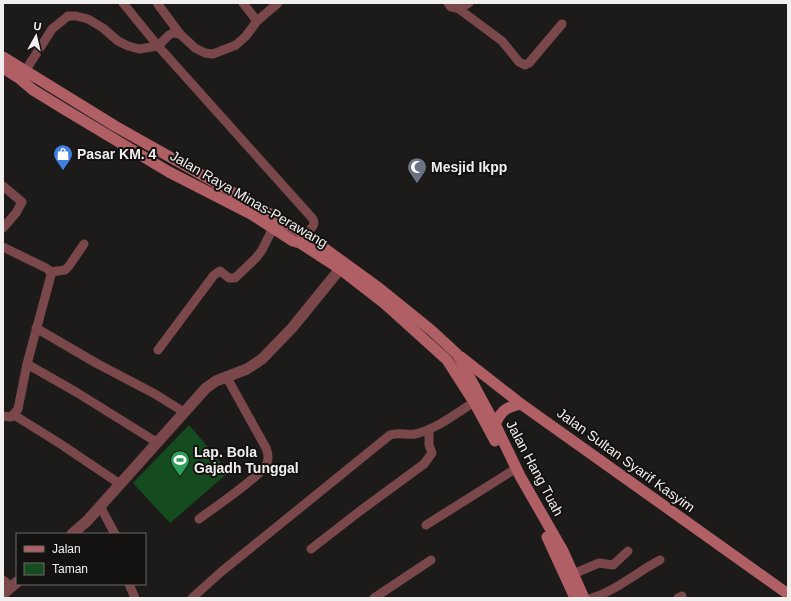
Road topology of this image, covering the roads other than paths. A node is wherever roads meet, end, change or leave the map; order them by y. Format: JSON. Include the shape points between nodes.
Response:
{"nodes":[{"id":1,"x":123,"y":3,"type":"edge"},
{"id":2,"x":157,"y":3,"type":"edge"},
{"id":3,"x":243,"y":3,"type":"edge"},
{"id":4,"x":448,"y":3,"type":"edge"},
{"id":5,"x":469,"y":3,"type":"edge"},
{"id":6,"x":273,"y":5,"type":"edge"},
{"id":7,"x":459,"y":9,"type":"junction"},
{"id":8,"x":257,"y":21,"type":"junction"},
{"id":9,"x":562,"y":24,"type":"dead end"},
{"id":10,"x":180,"y":34,"type":"junction"},
{"id":11,"x":158,"y":46,"type":"junction"},
{"id":12,"x":3,"y":57,"type":"edge"},
{"id":13,"x":3,"y":68,"type":"edge"},
{"id":14,"x":23,"y":75,"type":"junction"},
{"id":15,"x":3,"y":186,"type":"edge"},
{"id":16,"x":3,"y":228,"type":"edge"},
{"id":17,"x":273,"y":228,"type":"junction"},
{"id":18,"x":303,"y":239,"type":"junction"},
{"id":19,"x":84,"y":244,"type":"dead end"},
{"id":20,"x":3,"y":247,"type":"edge"},
{"id":21,"x":340,"y":269,"type":"junction"},
{"id":22,"x":50,"y":272,"type":"junction"},
{"id":23,"x":36,"y":328,"type":"junction"},
{"id":24,"x":158,"y":350,"type":"dead end"},
{"id":25,"x":452,"y":357,"type":"junction"},
{"id":26,"x":27,"y":364,"type":"junction"},
{"id":27,"x":226,"y":376,"type":"junction"},
{"id":28,"x":474,"y":402,"type":"junction"},
{"id":29,"x":521,"y":404,"type":"junction"},
{"id":30,"x":184,"y":412,"type":"junction"},
{"id":31,"x":14,"y":415,"type":"junction"},
{"id":32,"x":3,"y":416,"type":"edge"},
{"id":33,"x":495,"y":424,"type":"junction"},
{"id":34,"x":429,"y":430,"type":"junction"},
{"id":35,"x":158,"y":443,"type":"junction"},
{"id":36,"x":512,"y":472,"type":"junction"},
{"id":37,"x":120,"y":484,"type":"junction"},
{"id":38,"x":100,"y":506,"type":"junction"},
{"id":39,"x":200,"y":519,"type":"dead end"},
{"id":40,"x":426,"y":525,"type":"dead end"},
{"id":41,"x":73,"y":533,"type":"edge"},
{"id":42,"x":115,"y":533,"type":"edge"},
{"id":43,"x":311,"y":549,"type":"dead end"},
{"id":44,"x":628,"y":551,"type":"dead end"},
{"id":45,"x":430,"y":560,"type":"dead end"},
{"id":46,"x":660,"y":560,"type":"dead end"},
{"id":47,"x":573,"y":574,"type":"junction"},
{"id":48,"x":129,"y":585,"type":"edge"},
{"id":49,"x":788,"y":594,"type":"edge"},
{"id":50,"x":135,"y":598,"type":"edge"},
{"id":51,"x":192,"y":598,"type":"edge"},
{"id":52,"x":374,"y":598,"type":"edge"},
{"id":53,"x":575,"y":598,"type":"edge"},
{"id":54,"x":584,"y":598,"type":"edge"},
{"id":55,"x":592,"y":598,"type":"edge"}],
"edges":[{"from":1,"to":11,"type":"street"},
{"from":2,"to":10,"type":"street"},
{"from":3,"to":8,"type":"street"},
{"from":4,"to":7,"type":"street","via":[[451,7]]},
{"from":5,"to":7,"type":"street"},
{"from":6,"to":8,"type":"street"},
{"from":7,"to":9,"type":"street","via":[[502,41],[519,62],[525,65]]},
{"from":8,"to":10,"type":"street","via":[[236,45],[213,54],[195,48]]},
{"from":10,"to":11,"type":"street","via":[[169,35]]},
{"from":11,"to":14,"type":"street","via":[[139,49],[128,46],[88,19],[68,16],[52,29]]},
{"from":11,"to":18,"type":"street","via":[[313,219],[313,226]]},
{"from":12,"to":14,"type":"main road","name":"Jalan Raya Minas-Perawang"},
{"from":13,"to":14,"type":"main road","name":"Jalan Raya Minas-Perawang"},
{"from":14,"to":17,"type":"main road","name":"Jalan Raya Minas-Perawang","via":[[33,90],[170,172]]},
{"from":14,"to":18,"type":"main road","name":"Jalan Raya Minas-Perawang","via":[[225,188]]},
{"from":15,"to":16,"type":"street","via":[[22,202]]},
{"from":17,"to":18,"type":"main road","name":"Jalan Raya Minas-Perawang","via":[[293,241]]},
{"from":17,"to":24,"type":"street","via":[[256,258],[235,278],[229,278],[220,271],[214,275]]},
{"from":18,"to":21,"type":"main road","name":"Jalan Raya Minas-Perawang"},
{"from":18,"to":25,"type":"main road","name":"Jalan Raya Minas-Perawang","via":[[379,288],[431,330]]},
{"from":19,"to":22,"type":"street","via":[[65,270]]},
{"from":20,"to":22,"type":"street"},
{"from":21,"to":25,"type":"main road","name":"Jalan Raya Minas-Perawang"},
{"from":21,"to":27,"type":"street","via":[[292,328],[262,359],[247,369]]},
{"from":22,"to":23,"type":"street"},
{"from":23,"to":26,"type":"street"},
{"from":23,"to":30,"type":"street"},
{"from":25,"to":28,"type":"main road","name":"Jalan Hang Tuah"},
{"from":25,"to":29,"type":"main road","name":"Jalan Sultan Syarif Kasyim"},
{"from":25,"to":33,"type":"main road","name":"Jalan Hang Tuah"},
{"from":26,"to":31,"type":"street","via":[[18,409]]},
{"from":26,"to":35,"type":"street"},
{"from":27,"to":30,"type":"street","via":[[206,388]]},
{"from":27,"to":39,"type":"street","via":[[266,448],[267,463],[256,475]]},
{"from":28,"to":34,"type":"street"},
{"from":28,"to":36,"type":"main road","name":"Jalan Hang Tuah"},
{"from":29,"to":33,"type":"main road","via":[[502,411]]},
{"from":29,"to":49,"type":"main road","name":"Jalan Sultan Syarif Kasyim"},
{"from":30,"to":35,"type":"street"},
{"from":31,"to":32,"type":"street"},
{"from":31,"to":37,"type":"street"},
{"from":33,"to":47,"type":"main road","name":"Jalan Hang Tuah"},
{"from":34,"to":43,"type":"street","via":[[432,453],[424,464]]},
{"from":34,"to":51,"type":"street","via":[[390,435]]},
{"from":35,"to":37,"type":"street"},
{"from":36,"to":40,"type":"street"},
{"from":36,"to":53,"type":"main road","name":"Jalan Hang Tuah","via":[[552,546]]},
{"from":37,"to":38,"type":"street"},
{"from":38,"to":41,"type":"street"},
{"from":38,"to":42,"type":"street"},
{"from":44,"to":47,"type":"street","via":[[613,565],[599,562]]},
{"from":45,"to":52,"type":"street"},
{"from":46,"to":55,"type":"street","via":[[602,595]]},
{"from":47,"to":54,"type":"main road","name":"Jalan Hang Tuah"},
{"from":48,"to":50,"type":"street"}]}
